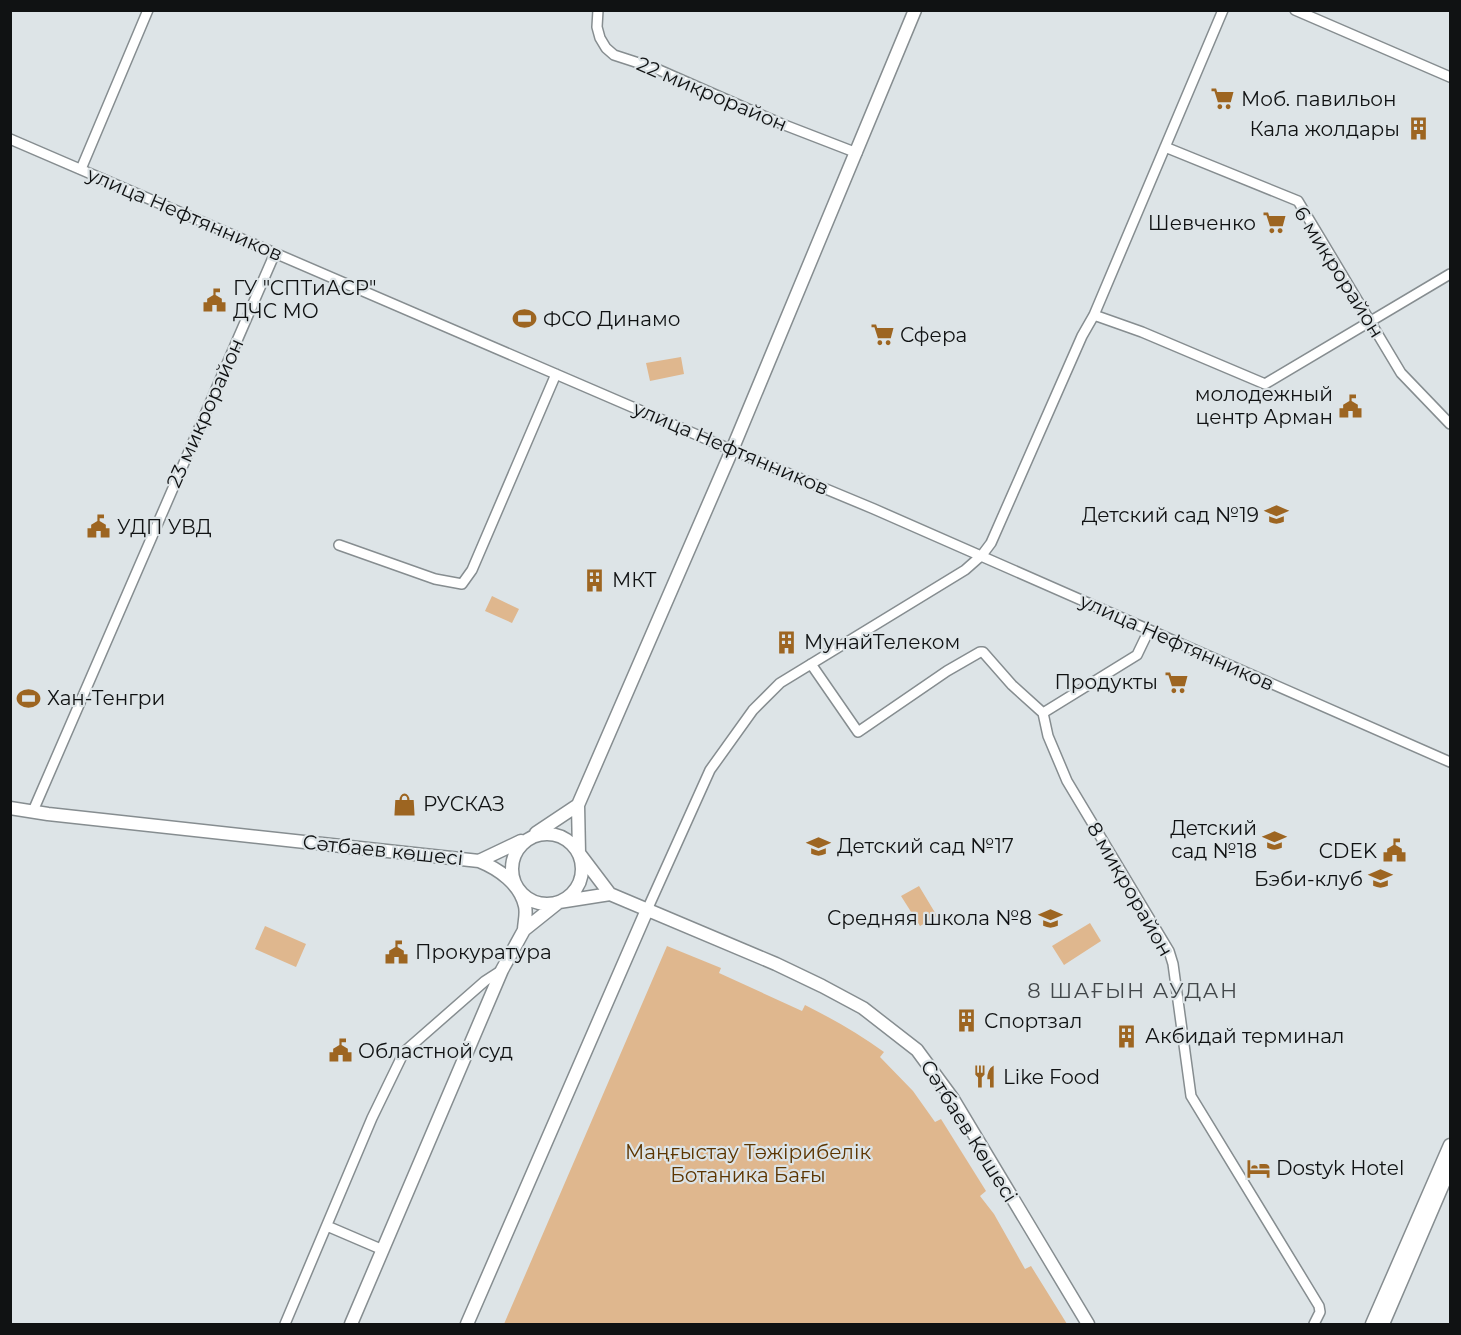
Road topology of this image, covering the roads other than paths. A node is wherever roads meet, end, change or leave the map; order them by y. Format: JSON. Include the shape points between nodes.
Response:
{"nodes":[{"id":1,"x":148,"y":10,"type":"edge"},
{"id":2,"x":598,"y":10,"type":"edge"},
{"id":3,"x":915,"y":10,"type":"edge"},
{"id":4,"x":1223,"y":10,"type":"edge"},
{"id":5,"x":1295,"y":10,"type":"edge"},
{"id":6,"x":1450,"y":77,"type":"edge"},
{"id":7,"x":10,"y":139,"type":"edge"},
{"id":8,"x":1165,"y":147,"type":"junction"},
{"id":9,"x":857,"y":153,"type":"junction"},
{"id":10,"x":81,"y":169,"type":"junction"},
{"id":11,"x":275,"y":253,"type":"junction"},
{"id":12,"x":1450,"y":274,"type":"edge"},
{"id":13,"x":1094,"y":315,"type":"junction"},
{"id":14,"x":1370,"y":321,"type":"junction"},
{"id":15,"x":556,"y":374,"type":"junction"},
{"id":16,"x":1450,"y":424,"type":"edge"},
{"id":17,"x":732,"y":450,"type":"junction"},
{"id":18,"x":339,"y":545,"type":"dead end"},
{"id":19,"x":982,"y":555,"type":"junction"},
{"id":20,"x":1149,"y":630,"type":"junction"},
{"id":21,"x":812,"y":664,"type":"junction"},
{"id":22,"x":1043,"y":713,"type":"junction"},
{"id":23,"x":1450,"y":762,"type":"edge"},
{"id":24,"x":578,"y":805,"type":"junction"},
{"id":25,"x":10,"y":808,"type":"edge"},
{"id":26,"x":35,"y":811,"type":"junction"},
{"id":27,"x":529,"y":838,"type":"junction"},
{"id":28,"x":579,"y":853,"type":"junction"},
{"id":29,"x":479,"y":861,"type":"junction"},
{"id":30,"x":514,"y":884,"type":"junction"},
{"id":31,"x":610,"y":894,"type":"junction"},
{"id":32,"x":559,"y":902,"type":"junction"},
{"id":33,"x":647,"y":910,"type":"junction"},
{"id":34,"x":524,"y":930,"type":"junction"},
{"id":35,"x":502,"y":970,"type":"junction"},
{"id":36,"x":1450,"y":1145,"type":"edge"},
{"id":37,"x":1450,"y":1168,"type":"edge"},
{"id":38,"x":1444,"y":1182,"type":"edge"},
{"id":39,"x":327,"y":1226,"type":"junction"},
{"id":40,"x":383,"y":1250,"type":"junction"},
{"id":41,"x":285,"y":1324,"type":"edge"},
{"id":42,"x":351,"y":1324,"type":"edge"},
{"id":43,"x":467,"y":1324,"type":"edge"},
{"id":44,"x":1088,"y":1324,"type":"edge"},
{"id":45,"x":1314,"y":1324,"type":"edge"},
{"id":46,"x":1372,"y":1324,"type":"edge"},
{"id":47,"x":1383,"y":1324,"type":"edge"}],
"edges":[{"from":1,"to":10,"type":"street"},
{"from":2,"to":9,"type":"street","name":"22 микрорайон","via":[[600,38],[614,54]]},
{"from":3,"to":9,"type":"main road"},
{"from":4,"to":8,"type":"street"},
{"from":5,"to":6,"type":"street"},
{"from":7,"to":10,"type":"street","name":"улица Нефтянников"},
{"from":8,"to":13,"type":"street"},
{"from":8,"to":14,"type":"street","name":"6 микрорайон","via":[[1298,201]]},
{"from":9,"to":17,"type":"main road"},
{"from":10,"to":11,"type":"street","name":"улица Нефтянников"},
{"from":11,"to":15,"type":"street","name":"улица Нефтянников"},
{"from":11,"to":26,"type":"street","name":"23 микрорайон"},
{"from":12,"to":14,"type":"street"},
{"from":13,"to":14,"type":"street","via":[[1265,384]]},
{"from":13,"to":19,"type":"street"},
{"from":14,"to":16,"type":"street","name":"6 микрорайон","via":[[1401,373]]},
{"from":15,"to":17,"type":"street","name":"улица Нефтянников"},
{"from":15,"to":18,"type":"street","via":[[472,570],[462,584],[435,579]]},
{"from":17,"to":19,"type":"street","name":"улица Нефтянников"},
{"from":17,"to":24,"type":"main road"},
{"from":19,"to":20,"type":"street","name":"улица Нефтянников"},
{"from":19,"to":21,"type":"street","via":[[965,570]]},
{"from":20,"to":22,"type":"street","via":[[1137,655]]},
{"from":20,"to":23,"type":"street","name":"улица Нефтянников"},
{"from":21,"to":22,"type":"street","via":[[858,732],[980,651]]},
{"from":21,"to":33,"type":"street","via":[[780,683],[753,710],[710,770]]},
{"from":22,"to":45,"type":"street","name":"8 микрорайон","via":[[1067,781],[1169,951],[1191,1096],[1319,1306]]},
{"from":24,"to":27,"type":"main road"},
{"from":24,"to":28,"type":"main road"},
{"from":25,"to":26,"type":"main road"},
{"from":26,"to":29,"type":"main road","name":"Сәтбаев көшесі"},
{"from":27,"to":28,"type":"main road","via":[[551,833],[563,837]]},
{"from":27,"to":29,"type":"main road","name":"Сәтбаев көшесі"},
{"from":27,"to":30,"type":"main road","via":[[515,853]]},
{"from":28,"to":31,"type":"main road","name":"Сәтбаев Көшесі"},
{"from":28,"to":32,"type":"main road","via":[[582,877],[569,897]]},
{"from":29,"to":30,"type":"main road","name":"Сәтбаев көшесі"},
{"from":30,"to":32,"type":"main road","via":[[528,899]]},
{"from":30,"to":34,"type":"main road","via":[[525,907]]},
{"from":31,"to":32,"type":"main road"},
{"from":31,"to":33,"type":"main road","name":"Сәтбаев Көшесі"},
{"from":32,"to":34,"type":"main road"},
{"from":33,"to":43,"type":"main road"},
{"from":33,"to":44,"type":"main road","name":"Сәтбаев Көшесі","via":[[822,986],[863,1008],[917,1050],[953,1099]]},
{"from":34,"to":35,"type":"main road"},
{"from":35,"to":39,"type":"street","via":[[404,1052]]},
{"from":35,"to":40,"type":"main road"},
{"from":36,"to":38,"type":"main road"},
{"from":37,"to":38,"type":"main road"},
{"from":38,"to":46,"type":"main road"},
{"from":38,"to":47,"type":"main road"},
{"from":39,"to":40,"type":"street"},
{"from":39,"to":41,"type":"street"},
{"from":40,"to":42,"type":"main road"}]}
